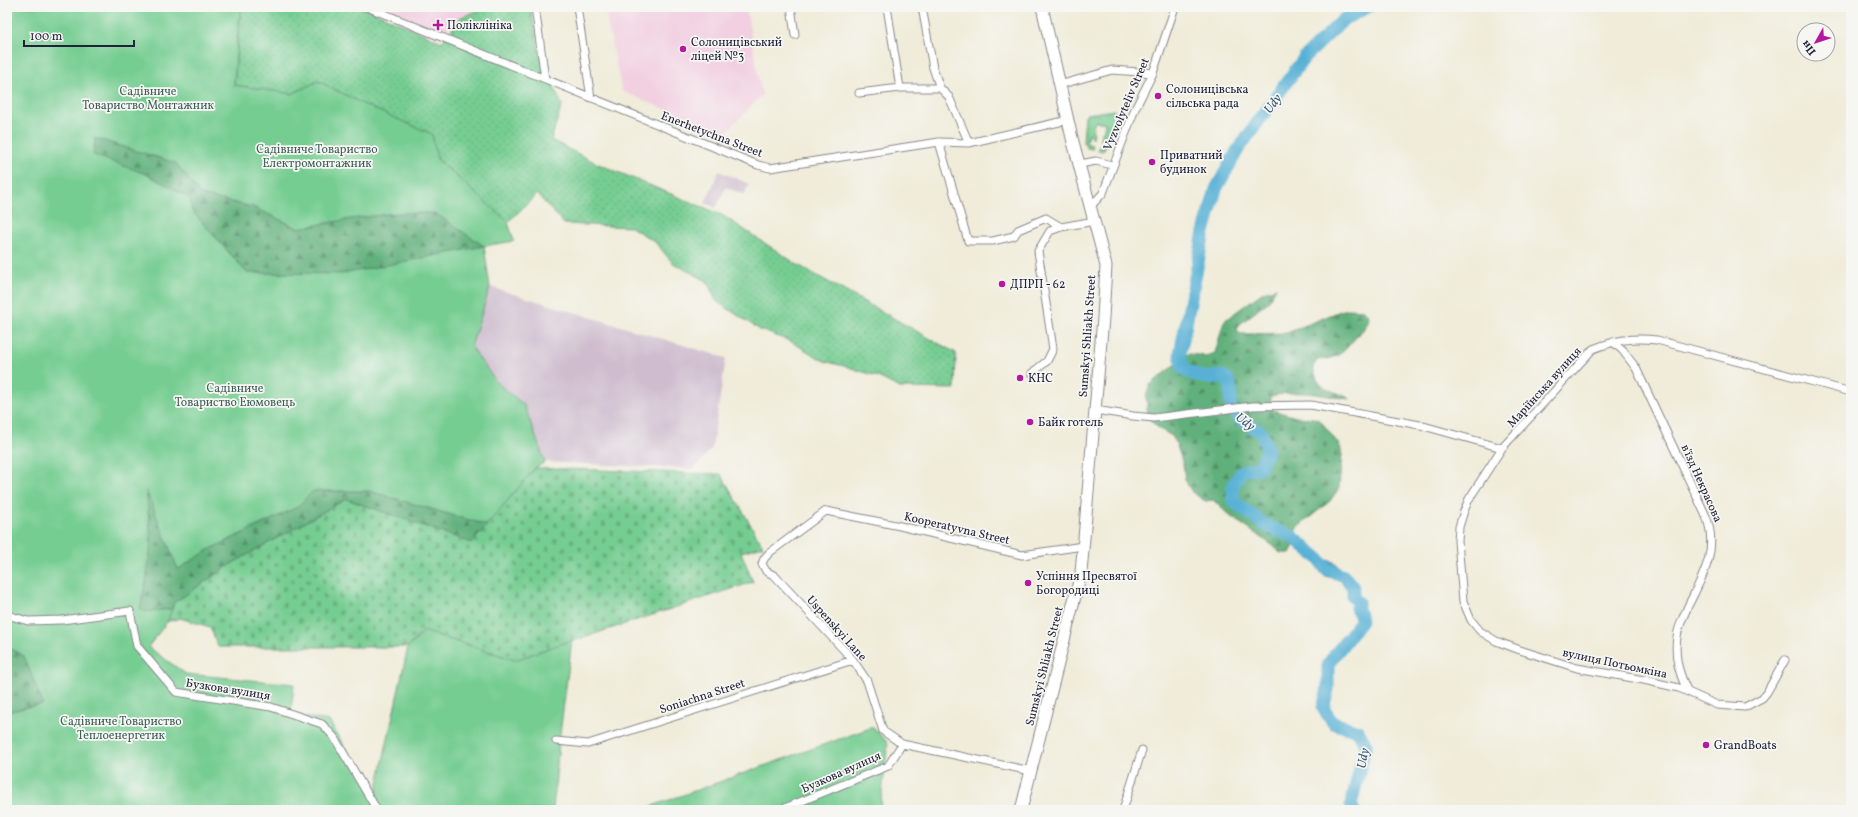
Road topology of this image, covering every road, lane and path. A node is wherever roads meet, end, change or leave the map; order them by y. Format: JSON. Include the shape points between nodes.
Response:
{"nodes":[{"id":1,"x":367,"y":7,"type":"edge"},
{"id":2,"x":535,"y":7,"type":"edge"},
{"id":3,"x":577,"y":7,"type":"edge"},
{"id":4,"x":790,"y":7,"type":"edge"},
{"id":5,"x":887,"y":7,"type":"edge"},
{"id":6,"x":922,"y":7,"type":"edge"},
{"id":7,"x":1042,"y":7,"type":"edge"},
{"id":8,"x":1174,"y":7,"type":"edge"},
{"id":9,"x":795,"y":35,"type":"dead end"},
{"id":10,"x":1153,"y":73,"type":"junction"},
{"id":11,"x":545,"y":79,"type":"junction"},
{"id":12,"x":1060,"y":84,"type":"junction"},
{"id":13,"x":900,"y":88,"type":"junction"},
{"id":14,"x":940,"y":88,"type":"junction"},
{"id":15,"x":859,"y":93,"type":"dead end"},
{"id":16,"x":591,"y":98,"type":"junction"},
{"id":17,"x":1068,"y":120,"type":"junction"},
{"id":18,"x":939,"y":142,"type":"junction"},
{"id":19,"x":969,"y":143,"type":"junction"},
{"id":20,"x":1080,"y":164,"type":"junction"},
{"id":21,"x":1112,"y":165,"type":"junction"},
{"id":22,"x":1091,"y":206,"type":"junction"},
{"id":23,"x":1095,"y":221,"type":"junction"},
{"id":24,"x":1061,"y":227,"type":"junction"},
{"id":25,"x":1613,"y":342,"type":"junction"},
{"id":26,"x":1032,"y":373,"type":"dead end"},
{"id":27,"x":1851,"y":392,"type":"edge"},
{"id":28,"x":1095,"y":410,"type":"junction"},
{"id":29,"x":1502,"y":448,"type":"junction"},
{"id":30,"x":1083,"y":546,"type":"junction"},
{"id":31,"x":769,"y":553,"type":"joint"},
{"id":32,"x":7,"y":615,"type":"edge"},
{"id":33,"x":853,"y":660,"type":"junction"},
{"id":34,"x":1785,"y":660,"type":"dead end"},
{"id":35,"x":1687,"y":690,"type":"junction"},
{"id":36,"x":556,"y":742,"type":"dead end"},
{"id":37,"x":902,"y":744,"type":"junction"},
{"id":38,"x":1142,"y":750,"type":"dead end"},
{"id":39,"x":1031,"y":771,"type":"junction"},
{"id":40,"x":377,"y":810,"type":"edge"},
{"id":41,"x":780,"y":810,"type":"edge"},
{"id":42,"x":1021,"y":810,"type":"edge"},
{"id":43,"x":1123,"y":810,"type":"edge"}],
"edges":[{"from":1,"to":11,"type":"street","name":"Enerhetychna Street"},
{"from":2,"to":11,"type":"street"},
{"from":3,"to":16,"type":"street"},
{"from":4,"to":9,"type":"street"},
{"from":5,"to":13,"type":"street"},
{"from":6,"to":14,"type":"street","via":[[933,68]]},
{"from":7,"to":12,"type":"main road","name":"Sumskyi Shliakh Street"},
{"from":8,"to":10,"type":"street","name":"Vyzvolyteliv Street"},
{"from":10,"to":12,"type":"street","via":[[1112,70]]},
{"from":10,"to":21,"type":"street","name":"Vyzvolyteliv Street"},
{"from":11,"to":16,"type":"street","name":"Enerhetychna Street"},
{"from":12,"to":17,"type":"main road","name":"Sumskyi Shliakh Street"},
{"from":13,"to":14,"type":"street"},
{"from":13,"to":15,"type":"street"},
{"from":14,"to":19,"type":"street","via":[[949,97]]},
{"from":16,"to":18,"type":"street","name":"Enerhetychna Street","via":[[770,168]]},
{"from":17,"to":19,"type":"street","name":"Enerhetychna Street"},
{"from":17,"to":20,"type":"main road","name":"Sumskyi Shliakh Street"},
{"from":18,"to":19,"type":"street","name":"Enerhetychna Street"},
{"from":18,"to":24,"type":"street","via":[[968,241],[993,241],[1014,236],[1018,230],[1046,218]]},
{"from":20,"to":21,"type":"street","via":[[1096,161]]},
{"from":20,"to":22,"type":"main road","name":"Sumskyi Shliakh Street"},
{"from":21,"to":22,"type":"street","name":"Vyzvolyteliv Street","via":[[1103,194]]},
{"from":22,"to":23,"type":"main road","name":"Sumskyi Shliakh Street"},
{"from":23,"to":24,"type":"street"},
{"from":23,"to":28,"type":"main road","name":"Sumskyi Shliakh Street","via":[[1106,266]]},
{"from":24,"to":26,"type":"street","via":[[1050,231],[1038,251],[1053,349],[1047,361]]},
{"from":25,"to":27,"type":"street","name":"Маріїнська вулиця","via":[[1637,338],[1657,340]]},
{"from":25,"to":29,"type":"street","name":"Маріїнська вулиця","via":[[1592,349]]},
{"from":25,"to":35,"type":"street","name":"в'їзд Некрасова","via":[[1636,368],[1712,532],[1709,558],[1698,588],[1680,623],[1677,636],[1677,664]]},
{"from":28,"to":29,"type":"street","via":[[1146,418],[1253,406],[1311,405],[1420,425]]},
{"from":28,"to":30,"type":"main road","name":"Sumskyi Shliakh Street"},
{"from":29,"to":35,"type":"street","name":"вулиця Потьомкіна","via":[[1469,499],[1459,527],[1463,601],[1471,620],[1480,631],[1496,641],[1576,668]]},
{"from":30,"to":31,"type":"street","name":"Kooperatyvna Street","via":[[1022,555],[826,510]]},
{"from":30,"to":39,"type":"main road","name":"Sumskyi Shliakh Street","via":[[1080,573]]},
{"from":31,"to":33,"type":"street","name":"Uspenskyi Lane","via":[[762,564],[766,571],[775,576]]},
{"from":32,"to":40,"type":"street","name":"Бузкова вулиця","via":[[28,621],[62,620],[130,611],[137,646],[176,692],[271,707],[322,724],[334,737]]},
{"from":33,"to":36,"type":"street","name":"Soniachna Street","via":[[588,744]]},
{"from":33,"to":37,"type":"street","name":"Uspenskyi Lane","via":[[867,681],[883,731]]},
{"from":34,"to":35,"type":"street","name":"вулиця Потьомкіна","via":[[1767,692],[1753,704],[1745,707],[1717,705]]},
{"from":37,"to":39,"type":"street"},
{"from":37,"to":41,"type":"street","name":"Бузкова вулиця","via":[[888,766]]},
{"from":38,"to":43,"type":"street"},
{"from":39,"to":42,"type":"main road","name":"Sumskyi Shliakh Street"}]}
